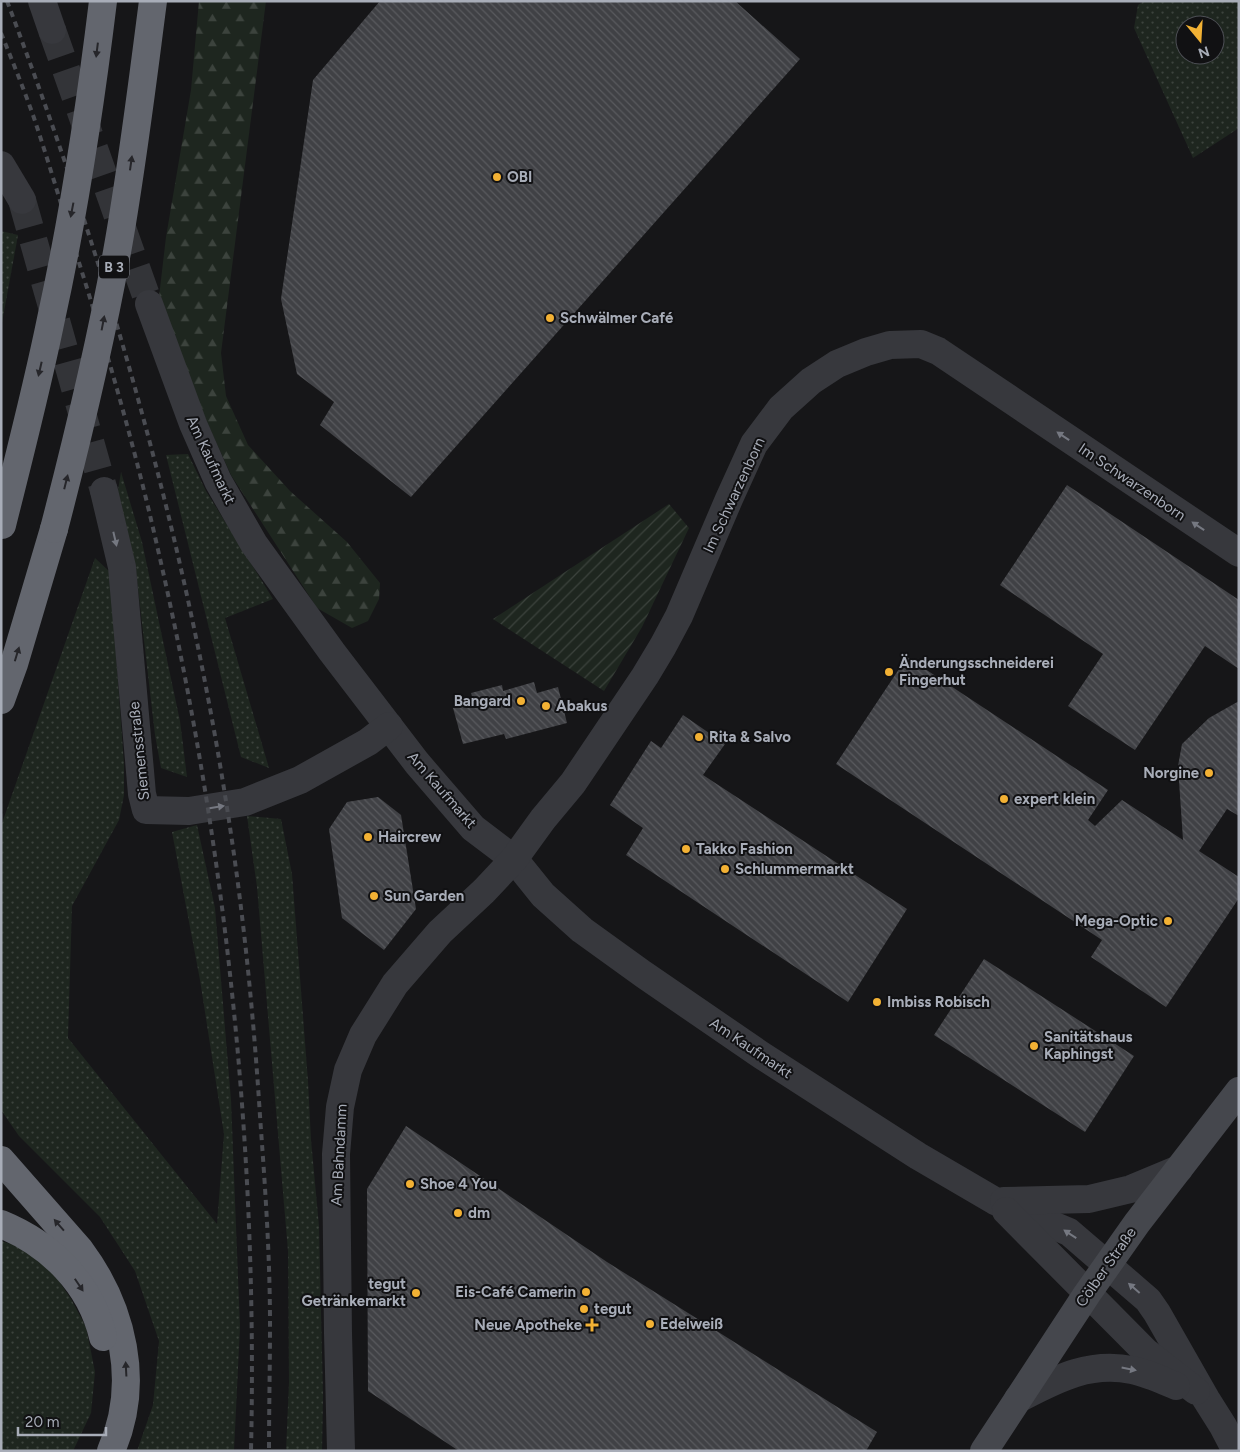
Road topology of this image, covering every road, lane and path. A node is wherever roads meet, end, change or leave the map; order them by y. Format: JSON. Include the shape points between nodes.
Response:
{"nodes":[{"id":1,"x":42,"y":1,"type":"edge"},
{"id":2,"x":103,"y":1,"type":"edge"},
{"id":3,"x":153,"y":1,"type":"edge"},
{"id":4,"x":52,"y":30,"type":"tunnel mouth"},
{"id":5,"x":2,"y":166,"type":"edge"},
{"id":6,"x":22,"y":200,"type":"tunnel mouth"},
{"id":7,"x":149,"y":304,"type":"tunnel mouth"},
{"id":8,"x":104,"y":492,"type":"tunnel mouth"},
{"id":9,"x":1,"y":526,"type":"edge"},
{"id":10,"x":1239,"y":554,"type":"edge"},
{"id":11,"x":1,"y":700,"type":"edge"},
{"id":12,"x":389,"y":726,"type":"junction"},
{"id":13,"x":514,"y":859,"type":"junction"},
{"id":14,"x":1239,"y":1091,"type":"edge"},
{"id":15,"x":1,"y":1160,"type":"edge"},
{"id":16,"x":1179,"y":1169,"type":"junction"},
{"id":17,"x":995,"y":1201,"type":"junction"},
{"id":18,"x":1,"y":1224,"type":"edge"},
{"id":19,"x":1107,"y":1265,"type":"junction"},
{"id":20,"x":1086,"y":1294,"type":"junction"},
{"id":21,"x":1205,"y":1398,"type":"junction"},
{"id":22,"x":1018,"y":1400,"type":"junction"},
{"id":23,"x":94,"y":1451,"type":"edge"},
{"id":24,"x":112,"y":1451,"type":"edge"},
{"id":25,"x":341,"y":1451,"type":"edge"},
{"id":26,"x":984,"y":1451,"type":"edge"},
{"id":27,"x":1236,"y":1451,"type":"edge"}],
"edges":[{"from":1,"to":4,"type":"street"},
{"from":2,"to":9,"type":"highway","one_way":true,"bridge":true,"via":[[74,201],[54,308]]},
{"from":11,"to":3,"type":"highway","number":"B 3","one_way":true,"bridge":true,"via":[[54,529],[99,345],[131,166]]},
{"from":5,"to":6,"type":"street"},
{"from":7,"to":12,"type":"street","name":"Am Kaufmarkt","via":[[193,424],[218,481],[244,528]]},
{"from":8,"to":12,"type":"street","name":"Siemensstraße","one_way":true,"via":[[122,567],[146,810],[189,811],[245,802],[300,780],[368,742]]},
{"from":10,"to":13,"type":"street","name":"Im Schwarzenborn","one_way":true,"via":[[938,351],[921,344],[890,345],[866,352],[811,381],[781,408],[754,444],[663,646],[573,783]]},
{"from":12,"to":13,"type":"street","name":"Am Kaufmarkt","via":[[474,828]]},
{"from":13,"to":17,"type":"street","name":"Am Kaufmarkt","via":[[543,894],[582,930],[642,974],[801,1081]]},
{"from":13,"to":25,"type":"street","name":"Am Bahndamm","via":[[440,932],[395,984],[363,1036],[348,1070],[340,1107],[336,1154]]},
{"from":14,"to":16,"type":"street","name":"Cölber Straße"},
{"from":24,"to":15,"type":"highway","one_way":true,"via":[[123,1415],[126,1368],[123,1343],[110,1300],[80,1250]]},
{"from":16,"to":17,"type":"street","via":[[1131,1189],[1089,1198]]},
{"from":16,"to":19,"type":"street","name":"Cölber Straße"},
{"from":19,"to":17,"type":"street","name":"Am Kaufmarkt","one_way":true,"via":[[1069,1232]]},
{"from":17,"to":20,"type":"street","name":"Am Kaufmarkt"},
{"from":18,"to":23,"type":"highway","one_way":true,"via":[[40,1244],[60,1261],[78,1282],[101,1329],[109,1381]]},
{"from":19,"to":20,"type":"street","name":"Cölber Straße"},
{"from":21,"to":19,"type":"street","name":"Am Kaufmarkt","one_way":true,"via":[[1158,1313],[1148,1300]]},
{"from":20,"to":21,"type":"street","name":"Am Kaufmarkt","via":[[1146,1352]]},
{"from":20,"to":22,"type":"street","name":"Cölber Straße"},
{"from":22,"to":21,"type":"street","one_way":true,"via":[[1080,1370],[1115,1367],[1153,1376]]},
{"from":21,"to":27,"type":"street","name":"Am Kaufmarkt"},
{"from":22,"to":26,"type":"street","name":"Cölber Straße"}]}
